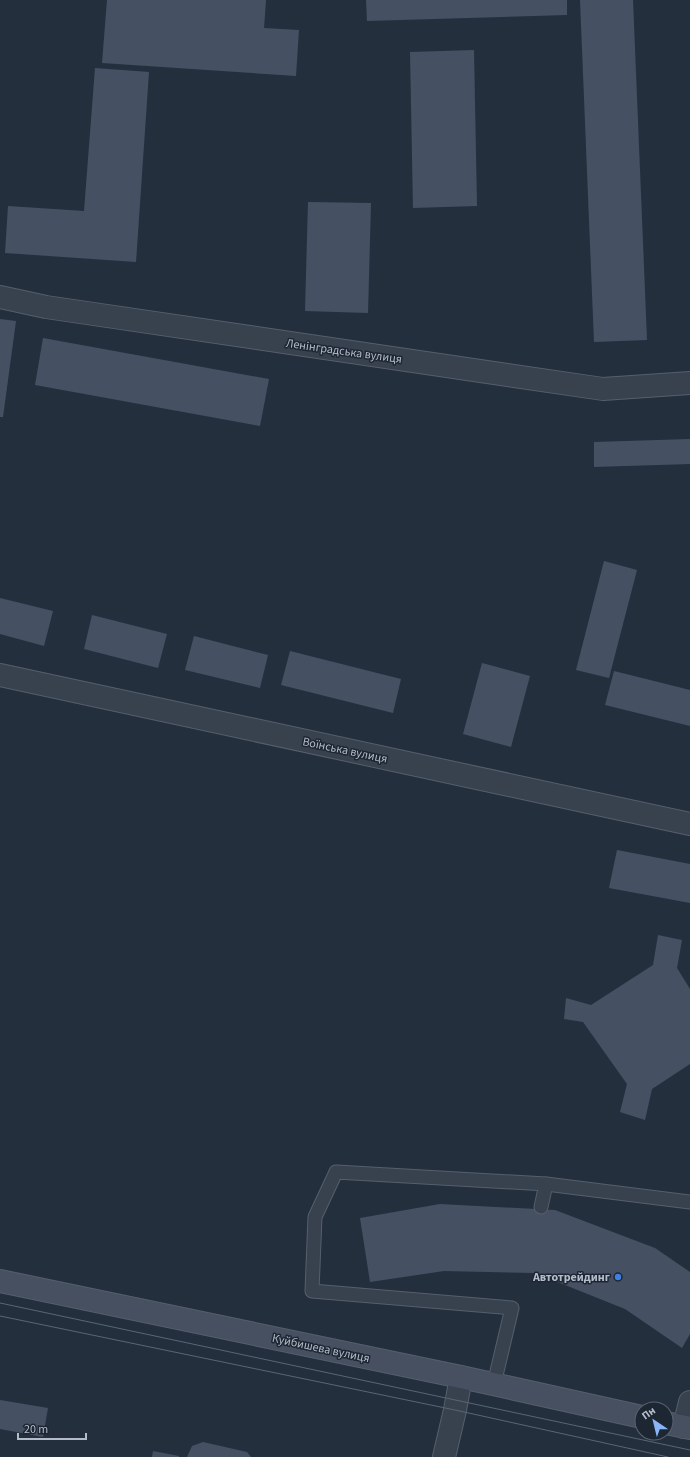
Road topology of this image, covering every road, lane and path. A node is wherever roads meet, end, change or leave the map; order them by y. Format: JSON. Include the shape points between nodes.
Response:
{"nodes":[{"id":1,"x":0,"y":297,"type":"edge"},
{"id":2,"x":690,"y":383,"type":"edge"},
{"id":3,"x":0,"y":675,"type":"edge"},
{"id":4,"x":690,"y":824,"type":"edge"},
{"id":5,"x":546,"y":1184,"type":"junction"},
{"id":6,"x":690,"y":1202,"type":"edge"},
{"id":7,"x":541,"y":1207,"type":"dead end"},
{"id":8,"x":0,"y":1281,"type":"edge"},
{"id":9,"x":461,"y":1377,"type":"junction"},
{"id":10,"x":494,"y":1384,"type":"junction"},
{"id":11,"x":690,"y":1402,"type":"edge"},
{"id":12,"x":634,"y":1415,"type":"edge"},
{"id":13,"x":680,"y":1426,"type":"edge"},
{"id":14,"x":444,"y":1457,"type":"edge"}],
"edges":[{"from":1,"to":2,"type":"street","name":"Ленінградська вулиця","via":[[46,307],[603,388]]},
{"from":3,"to":4,"type":"street","name":"Воїнська вулиця"},
{"from":5,"to":6,"type":"lane"},
{"from":5,"to":7,"type":"lane"},
{"from":5,"to":10,"type":"lane","via":[[336,1172],[315,1217],[312,1291],[512,1308]]},
{"from":8,"to":9,"type":"main road","name":"Куйбишева вулиця"},
{"from":9,"to":10,"type":"main road","name":"Куйбишева вулиця"},
{"from":9,"to":14,"type":"street"},
{"from":10,"to":12,"type":"main road","name":"Куйбишева вулиця"},
{"from":11,"to":13,"type":"street"}]}
